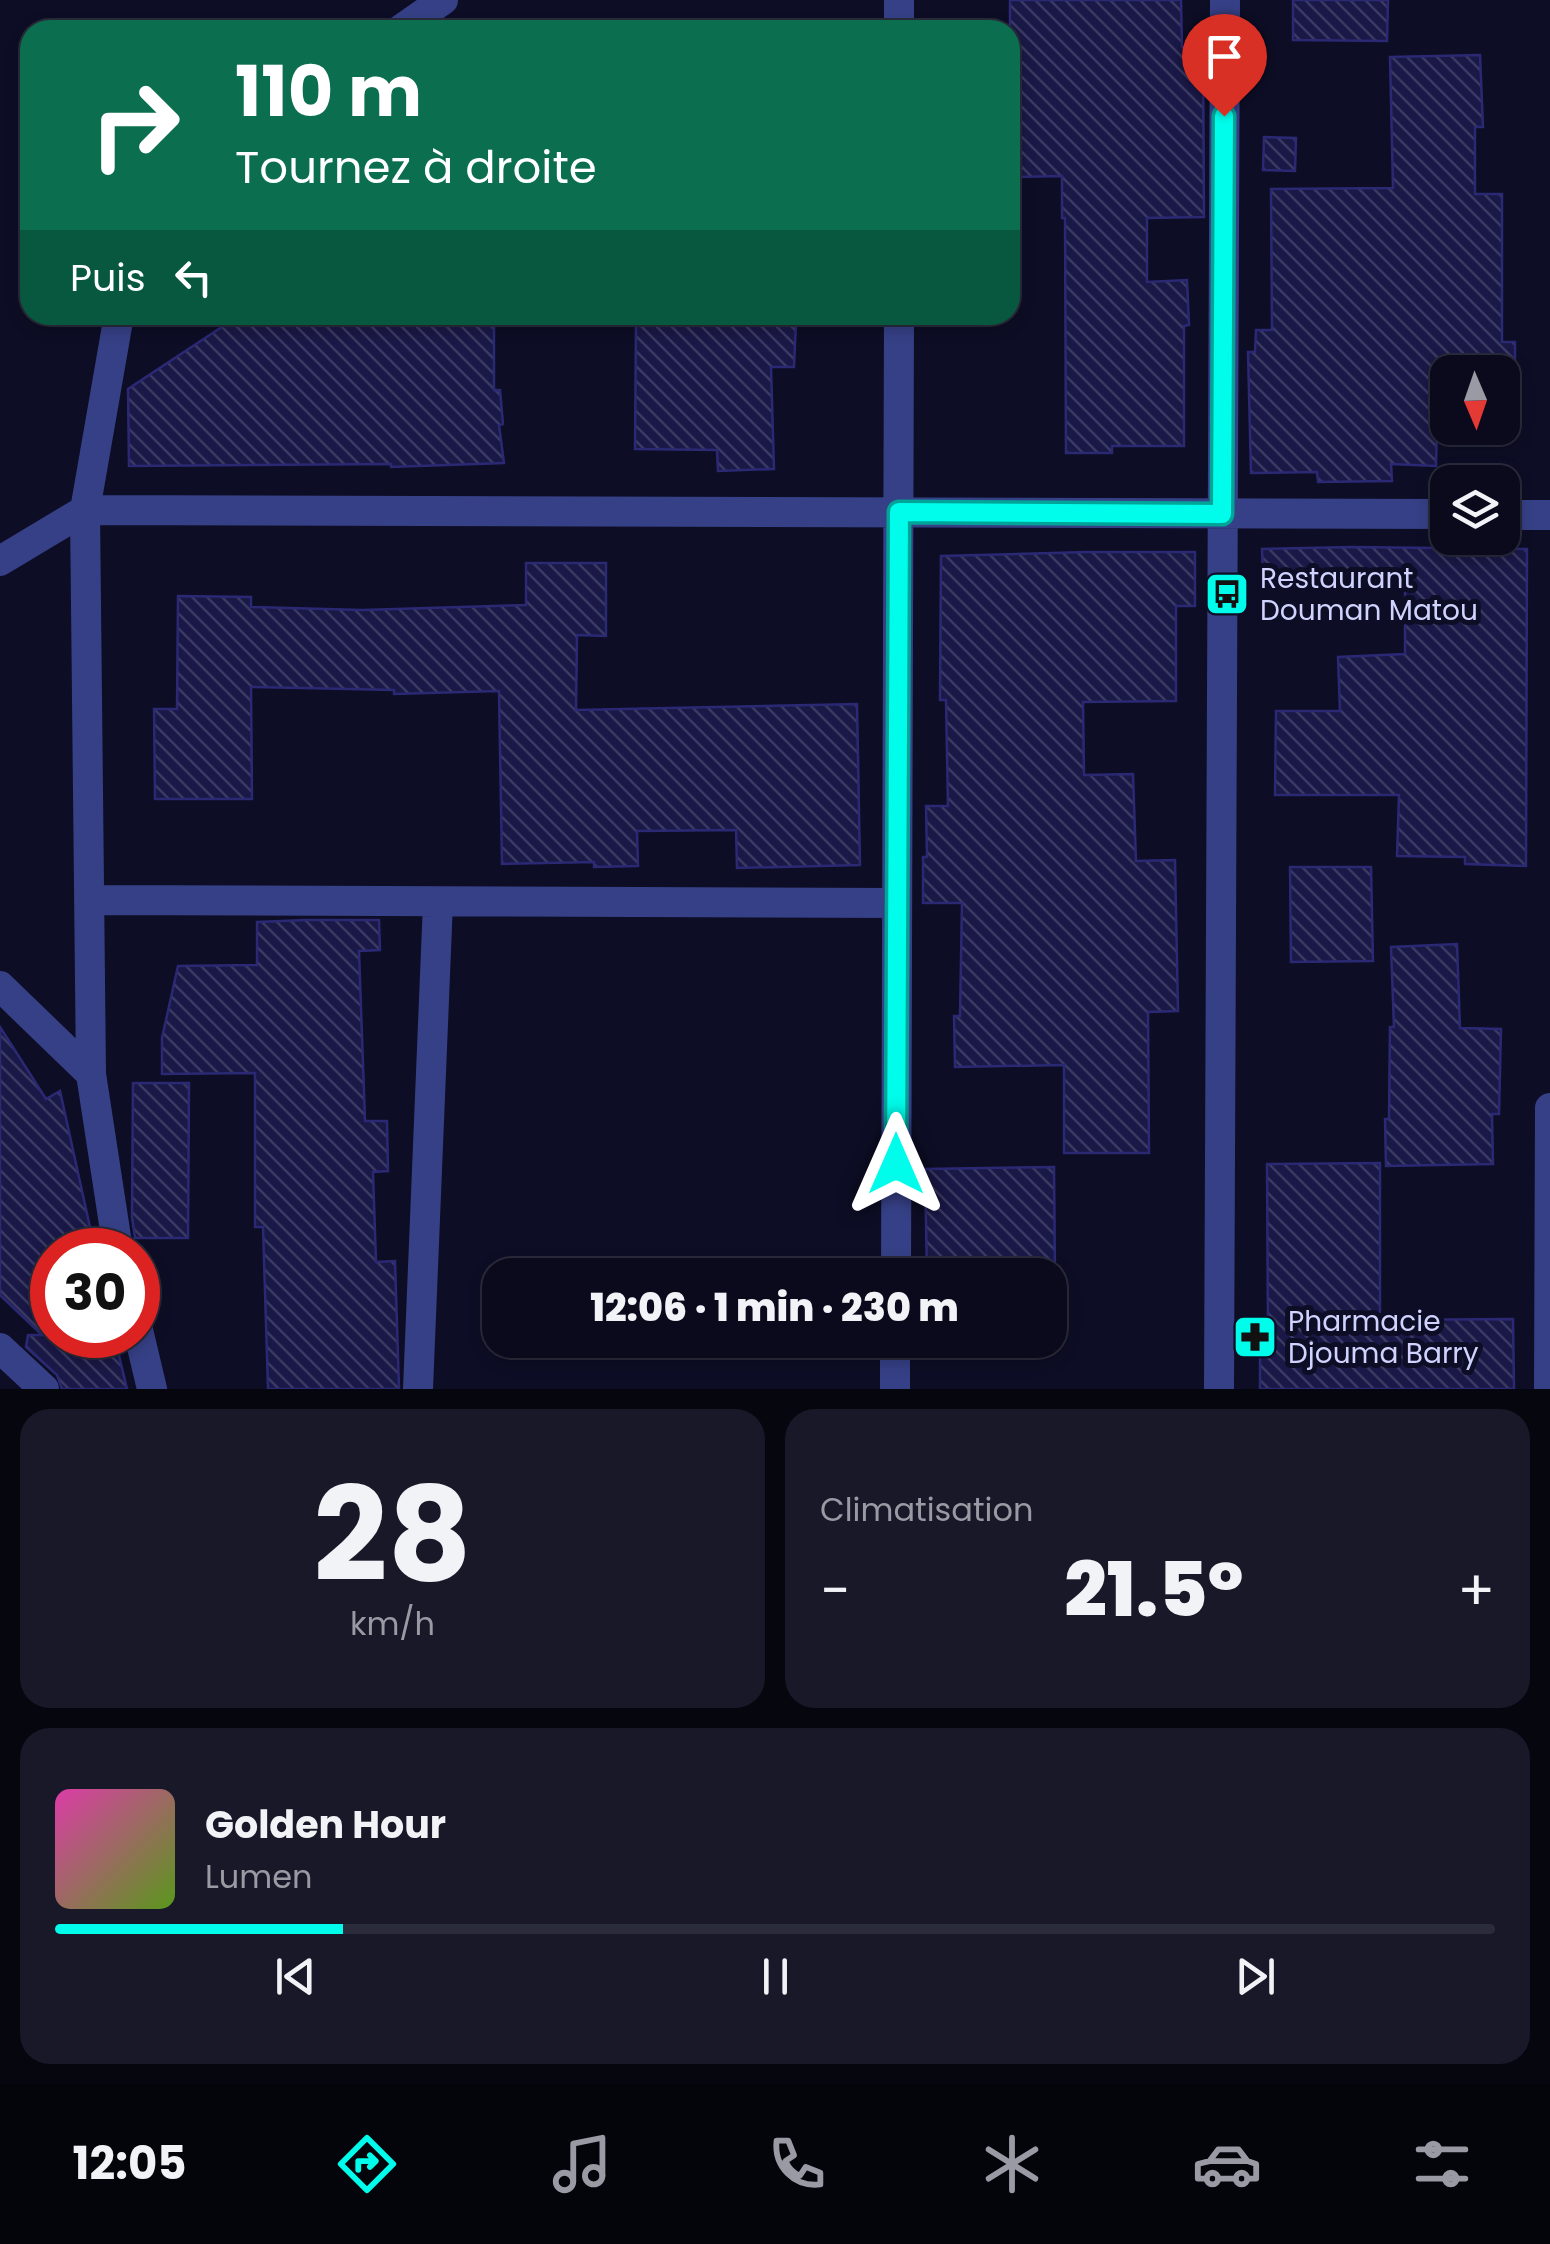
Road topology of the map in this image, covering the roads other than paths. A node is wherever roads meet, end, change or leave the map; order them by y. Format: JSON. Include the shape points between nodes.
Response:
{"nodes":[{"id":1,"x":443,"y":0,"type":"edge"},
{"id":2,"x":1225,"y":0,"type":"edge"},
{"id":3,"x":414,"y":20,"type":"edge"},
{"id":4,"x":117,"y":325,"type":"edge"},
{"id":5,"x":900,"y":325,"type":"edge"},
{"id":6,"x":84,"y":510,"type":"junction"},
{"id":7,"x":899,"y":512,"type":"junction"},
{"id":8,"x":1222,"y":514,"type":"junction"},
{"id":9,"x":1430,"y":514,"type":"edge"},
{"id":10,"x":1520,"y":514,"type":"edge"},
{"id":11,"x":1550,"y":515,"type":"edge"},
{"id":12,"x":0,"y":561,"type":"edge"},
{"id":13,"x":89,"y":900,"type":"junction"},
{"id":14,"x":438,"y":902,"type":"junction"},
{"id":15,"x":897,"y":903,"type":"junction"},
{"id":16,"x":0,"y":986,"type":"edge"},
{"id":17,"x":91,"y":1074,"type":"junction"},
{"id":18,"x":1550,"y":1108,"type":"edge"},
{"id":19,"x":115,"y":1228,"type":"edge"},
{"id":20,"x":896,"y":1258,"type":"edge"},
{"id":21,"x":0,"y":1348,"type":"edge"},
{"id":22,"x":145,"y":1358,"type":"edge"},
{"id":23,"x":895,"y":1358,"type":"edge"},
{"id":24,"x":44,"y":1389,"type":"edge"},
{"id":25,"x":152,"y":1389,"type":"edge"},
{"id":26,"x":418,"y":1389,"type":"edge"},
{"id":27,"x":895,"y":1389,"type":"edge"},
{"id":28,"x":1219,"y":1389,"type":"edge"},
{"id":29,"x":1549,"y":1389,"type":"edge"}],
"edges":[{"from":1,"to":3,"type":"street"},
{"from":2,"to":8,"type":"street"},
{"from":4,"to":6,"type":"street"},
{"from":5,"to":7,"type":"street"},
{"from":6,"to":7,"type":"street"},
{"from":6,"to":12,"type":"street"},
{"from":6,"to":13,"type":"street"},
{"from":7,"to":8,"type":"street"},
{"from":7,"to":15,"type":"street"},
{"from":8,"to":9,"type":"street"},
{"from":8,"to":28,"type":"street"},
{"from":10,"to":11,"type":"street"},
{"from":13,"to":14,"type":"street"},
{"from":13,"to":17,"type":"street"},
{"from":14,"to":15,"type":"street"},
{"from":14,"to":26,"type":"street"},
{"from":15,"to":20,"type":"street"},
{"from":16,"to":17,"type":"street"},
{"from":17,"to":19,"type":"street"},
{"from":18,"to":29,"type":"street"},
{"from":21,"to":24,"type":"street"},
{"from":22,"to":25,"type":"street"},
{"from":23,"to":27,"type":"street"}]}
